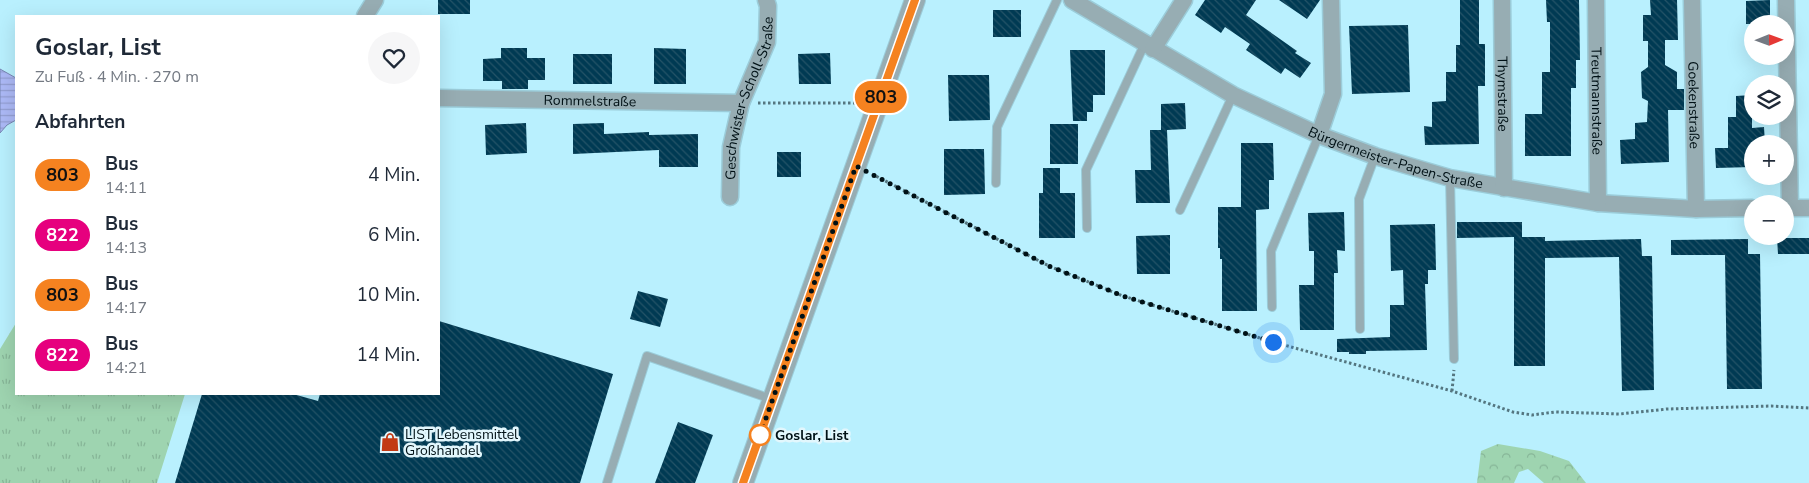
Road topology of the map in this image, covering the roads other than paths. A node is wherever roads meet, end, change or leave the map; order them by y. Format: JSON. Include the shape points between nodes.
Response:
{"nodes":[{"id":1,"x":375,"y":0,"type":"edge"},
{"id":2,"x":766,"y":0,"type":"edge"},
{"id":3,"x":915,"y":0,"type":"edge"},
{"id":4,"x":1057,"y":0,"type":"edge"},
{"id":5,"x":1072,"y":0,"type":"edge"},
{"id":6,"x":1184,"y":0,"type":"edge"},
{"id":7,"x":1330,"y":0,"type":"edge"},
{"id":8,"x":1502,"y":0,"type":"edge"},
{"id":9,"x":1596,"y":0,"type":"edge"},
{"id":10,"x":1692,"y":0,"type":"edge"},
{"id":11,"x":1786,"y":0,"type":"edge"},
{"id":12,"x":366,"y":15,"type":"edge"},
{"id":13,"x":1149,"y":46,"type":"junction"},
{"id":14,"x":1233,"y":95,"type":"junction"},
{"id":15,"x":440,"y":98,"type":"edge"},
{"id":16,"x":741,"y":103,"type":"junction"},
{"id":17,"x":1319,"y":135,"type":"junction"},
{"id":18,"x":1376,"y":156,"type":"junction"},
{"id":19,"x":1450,"y":178,"type":"junction"},
{"id":20,"x":996,"y":184,"type":"dead end"},
{"id":21,"x":1504,"y":188,"type":"junction"},
{"id":22,"x":1788,"y":195,"type":"edge"},
{"id":23,"x":730,"y":197,"type":"dead end"},
{"id":24,"x":1598,"y":203,"type":"junction"},
{"id":25,"x":1744,"y":208,"type":"edge"},
{"id":26,"x":1794,"y":208,"type":"edge"},
{"id":27,"x":1809,"y":208,"type":"edge"},
{"id":28,"x":1696,"y":209,"type":"junction"},
{"id":29,"x":1180,"y":210,"type":"dead end"},
{"id":30,"x":1087,"y":228,"type":"dead end"},
{"id":31,"x":1272,"y":307,"type":"dead end"},
{"id":32,"x":1360,"y":330,"type":"dead end"},
{"id":33,"x":1454,"y":359,"type":"road end"},
{"id":34,"x":773,"y":400,"type":"junction"},
{"id":35,"x":607,"y":483,"type":"edge"},
{"id":36,"x":743,"y":483,"type":"edge"}],
"edges":[{"from":1,"to":12,"type":"street"},
{"from":2,"to":16,"type":"street","name":"Geschwister-Scholl-Straße","via":[[767,42]]},
{"from":3,"to":34,"type":"street"},
{"from":4,"to":20,"type":"lane","via":[[997,128]]},
{"from":5,"to":13,"type":"street","name":"Bürgermeister-Papen-Straße"},
{"from":6,"to":13,"type":"street"},
{"from":7,"to":17,"type":"street","via":[[1332,94]]},
{"from":8,"to":21,"type":"street","name":"Thymstraße"},
{"from":9,"to":24,"type":"street","name":"Treutmannstraße"},
{"from":10,"to":28,"type":"street","name":"Goekenstraße"},
{"from":11,"to":22,"type":"street"},
{"from":13,"to":14,"type":"street","name":"Bürgermeister-Papen-Straße"},
{"from":13,"to":30,"type":"lane","via":[[1086,170]]},
{"from":14,"to":17,"type":"street","name":"Bürgermeister-Papen-Straße"},
{"from":14,"to":29,"type":"lane"},
{"from":15,"to":16,"type":"street","name":"Rommelstraße"},
{"from":16,"to":23,"type":"street","name":"Geschwister-Scholl-Straße","via":[[730,147]]},
{"from":17,"to":18,"type":"street","name":"Bürgermeister-Papen-Straße"},
{"from":17,"to":31,"type":"lane","via":[[1271,251]]},
{"from":18,"to":19,"type":"street","name":"Bürgermeister-Papen-Straße"},
{"from":18,"to":32,"type":"lane","via":[[1359,199]]},
{"from":19,"to":21,"type":"street","name":"Bürgermeister-Papen-Straße"},
{"from":19,"to":33,"type":"lane"},
{"from":21,"to":24,"type":"street","name":"Bürgermeister-Papen-Straße"},
{"from":24,"to":28,"type":"street","name":"Bürgermeister-Papen-Straße"},
{"from":25,"to":28,"type":"street","name":"Bürgermeister-Papen-Straße"},
{"from":26,"to":27,"type":"street"},
{"from":34,"to":35,"type":"lane","via":[[647,356]]},
{"from":34,"to":36,"type":"street"}]}
